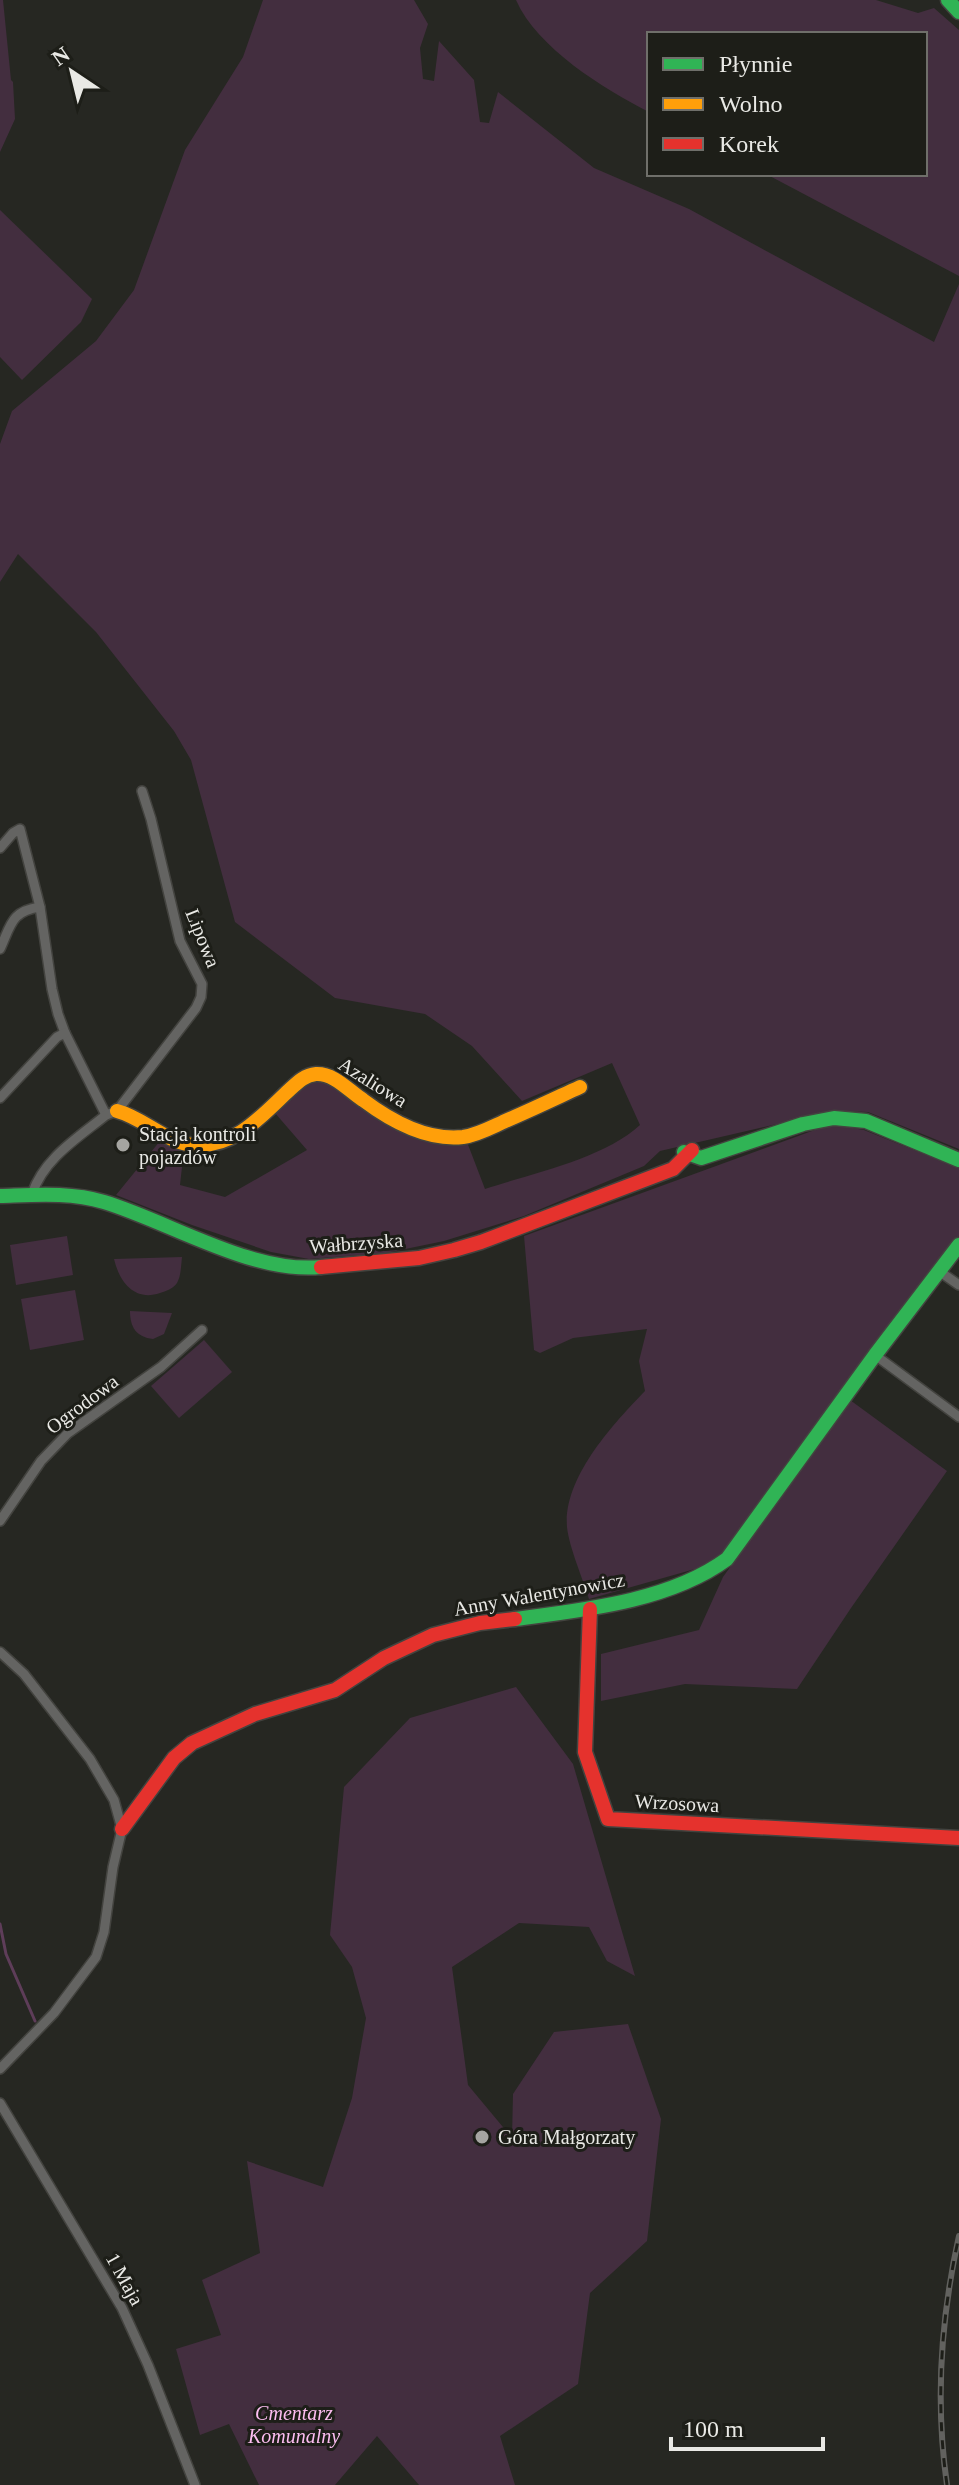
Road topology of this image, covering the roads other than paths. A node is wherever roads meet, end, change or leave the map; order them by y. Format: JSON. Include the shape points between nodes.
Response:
{"nodes":[{"id":1,"x":948,"y":0,"type":"edge"},
{"id":2,"x":959,"y":12,"type":"edge"},
{"id":3,"x":142,"y":791,"type":"dead end"},
{"id":4,"x":0,"y":848,"type":"edge"},
{"id":5,"x":40,"y":907,"type":"junction"},
{"id":6,"x":0,"y":949,"type":"edge"},
{"id":7,"x":65,"y":1033,"type":"junction"},
{"id":8,"x":580,"y":1087,"type":"dead end"},
{"id":9,"x":0,"y":1098,"type":"edge"},
{"id":10,"x":112,"y":1113,"type":"junction"},
{"id":11,"x":959,"y":1160,"type":"edge"},
{"id":12,"x":32,"y":1194,"type":"junction"},
{"id":13,"x":0,"y":1196,"type":"edge"},
{"id":14,"x":959,"y":1245,"type":"edge"},
{"id":15,"x":939,"y":1271,"type":"junction"},
{"id":16,"x":959,"y":1285,"type":"edge"},
{"id":17,"x":202,"y":1330,"type":"dead end"},
{"id":18,"x":875,"y":1355,"type":"junction"},
{"id":19,"x":959,"y":1417,"type":"edge"},
{"id":20,"x":0,"y":1521,"type":"edge"},
{"id":21,"x":590,"y":1609,"type":"junction"},
{"id":22,"x":0,"y":1652,"type":"edge"},
{"id":23,"x":114,"y":1800,"type":"junction"},
{"id":24,"x":139,"y":1804,"type":"junction"},
{"id":25,"x":122,"y":1829,"type":"junction"},
{"id":26,"x":959,"y":1838,"type":"edge"},
{"id":27,"x":0,"y":2069,"type":"edge"},
{"id":28,"x":0,"y":2103,"type":"edge"},
{"id":29,"x":195,"y":2485,"type":"edge"}],
"edges":[{"from":1,"to":2,"type":"street"},
{"from":3,"to":10,"type":"street","name":"Lipowa","via":[[180,941],[202,984],[201,997]]},
{"from":4,"to":5,"type":"street","via":[[20,829]]},
{"from":5,"to":6,"type":"street","via":[[15,915]]},
{"from":5,"to":7,"type":"street","via":[[52,989]]},
{"from":7,"to":9,"type":"street"},
{"from":7,"to":10,"type":"street"},
{"from":8,"to":10,"type":"street","name":"Azaliowa","via":[[478,1134],[450,1138],[392,1119],[323,1074],[304,1077],[260,1121],[212,1144],[180,1142],[127,1113]]},
{"from":10,"to":12,"type":"street","name":"Lipowa","via":[[48,1164]]},
{"from":11,"to":12,"type":"street","name":"Wałbrzyska","via":[[866,1121],[834,1118],[706,1155],[688,1151],[665,1172],[454,1250],[315,1268],[244,1256],[101,1201]]},
{"from":12,"to":13,"type":"street","name":"Wałbrzyska"},
{"from":14,"to":15,"type":"street","name":"Anny Walentynowicz"},
{"from":15,"to":16,"type":"street"},
{"from":15,"to":18,"type":"street","name":"Anny Walentynowicz"},
{"from":17,"to":20,"type":"street","name":"Ogrodowa","via":[[161,1367],[68,1433],[41,1461]]},
{"from":18,"to":19,"type":"street"},
{"from":18,"to":21,"type":"street","name":"Anny Walentynowicz","via":[[727,1559],[689,1581]]},
{"from":21,"to":24,"type":"street","name":"Anny Walentynowicz","via":[[480,1623],[433,1635],[335,1690],[255,1714],[192,1743]]},
{"from":21,"to":26,"type":"street","name":"Wrzosowa","via":[[585,1752],[608,1819]]},
{"from":22,"to":23,"type":"street","via":[[52,1709]]},
{"from":23,"to":24,"type":"street","via":[[126,1807]]},
{"from":23,"to":25,"type":"street"},
{"from":24,"to":25,"type":"street","name":"Anny Walentynowicz"},
{"from":25,"to":27,"type":"street","via":[[96,1957],[54,2013]]},
{"from":28,"to":29,"type":"street","name":"1 Maja","via":[[122,2308]]}]}
